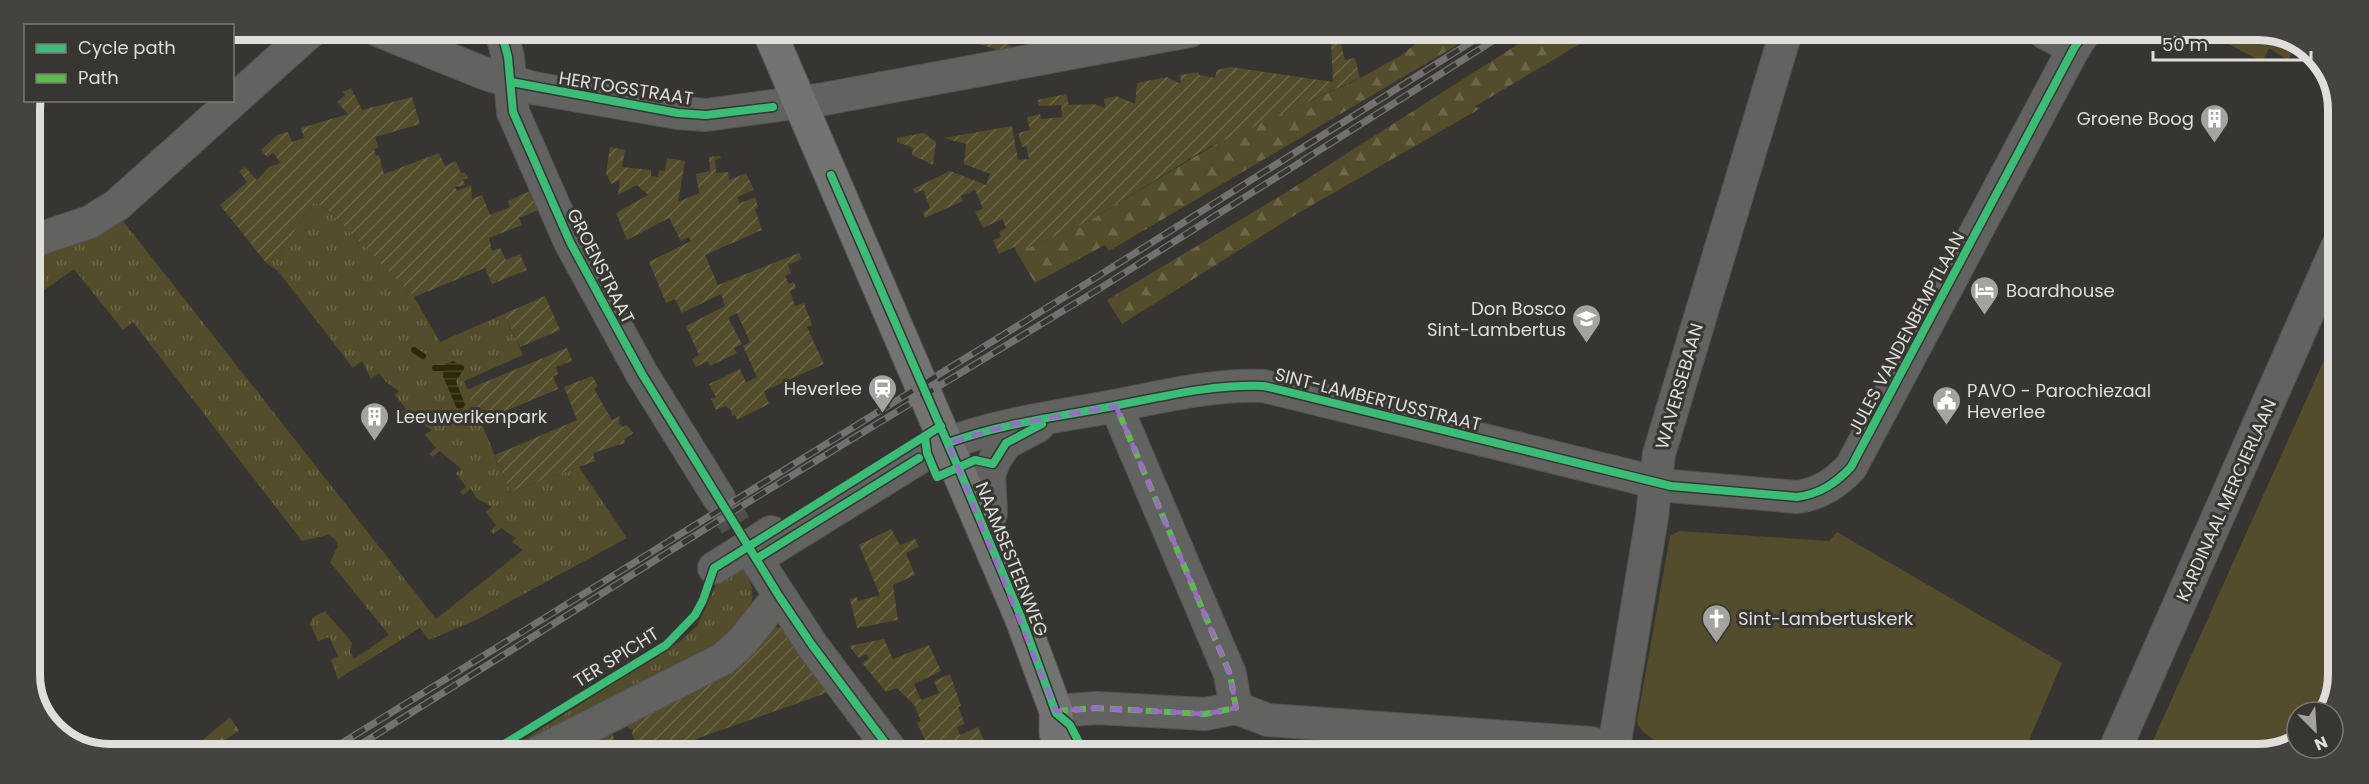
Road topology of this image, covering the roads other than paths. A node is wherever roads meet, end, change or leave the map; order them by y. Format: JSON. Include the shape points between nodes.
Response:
{"nodes":[{"id":1,"x":300,"y":41,"type":"edge"},
{"id":2,"x":405,"y":41,"type":"edge"},
{"id":3,"x":504,"y":41,"type":"edge"},
{"id":4,"x":773,"y":41,"type":"edge"},
{"id":5,"x":1084,"y":41,"type":"edge"},
{"id":6,"x":1783,"y":41,"type":"edge"},
{"id":7,"x":2078,"y":41,"type":"edge"},
{"id":8,"x":1063,"y":43,"type":"edge"},
{"id":9,"x":511,"y":82,"type":"junction"},
{"id":10,"x":234,"y":100,"type":"edge"},
{"id":11,"x":232,"y":102,"type":"edge"},
{"id":12,"x":800,"y":103,"type":"junction"},
{"id":13,"x":41,"y":238,"type":"edge"},
{"id":14,"x":2328,"y":268,"type":"edge"},
{"id":15,"x":1116,"y":406,"type":"junction"},
{"id":16,"x":1055,"y":417,"type":"junction"},
{"id":17,"x":944,"y":435,"type":"junction"},
{"id":18,"x":919,"y":458,"type":"dead end"},
{"id":19,"x":1656,"y":483,"type":"junction"},
{"id":20,"x":719,"y":498,"type":"tunnel mouth"},
{"id":21,"x":985,"y":532,"type":"junction"},
{"id":22,"x":714,"y":568,"type":"dead end"},
{"id":23,"x":779,"y":596,"type":"junction"},
{"id":24,"x":1236,"y":708,"type":"junction"},
{"id":25,"x":1056,"y":712,"type":"junction"},
{"id":26,"x":555,"y":744,"type":"edge"},
{"id":27,"x":886,"y":744,"type":"edge"},
{"id":28,"x":1060,"y":744,"type":"edge"},
{"id":29,"x":1080,"y":744,"type":"edge"},
{"id":30,"x":1594,"y":744,"type":"edge"},
{"id":31,"x":1617,"y":744,"type":"edge"},
{"id":32,"x":2117,"y":744,"type":"edge"}],
"edges":[{"from":1,"to":10,"type":"street"},
{"from":2,"to":9,"type":"street","name":"HERTOGSTRAAT"},
{"from":3,"to":9,"type":"street","name":"GROENSTRAAT"},
{"from":4,"to":12,"type":"main road","name":"NAAMSESTEENWEG"},
{"from":5,"to":8,"type":"street","name":"HERTOGSTRAAT"},
{"from":6,"to":19,"type":"street","name":"WAVERSEBAAN","via":[[1659,454]]},
{"from":7,"to":19,"type":"street","name":"JULES VANDENBEMPTLAAN","via":[[1845,473],[1822,490],[1797,497]]},
{"from":8,"to":12,"type":"street","name":"HERTOGSTRAAT"},
{"from":9,"to":12,"type":"street","name":"HERTOGSTRAAT","via":[[678,113],[717,114]]},
{"from":9,"to":20,"type":"street","name":"GROENSTRAAT","via":[[513,112],[570,242],[642,374]]},
{"from":11,"to":13,"type":"street","via":[[117,205],[90,222]]},
{"from":12,"to":17,"type":"main road","name":"NAAMSESTEENWEG"},
{"from":14,"to":32,"type":"street","name":"KARDINAAL MERCIERLAAN"},
{"from":15,"to":16,"type":"street","name":"SINT-LAMBERTUSSTRAAT"},
{"from":15,"to":19,"type":"street","name":"SINT-LAMBERTUSSTRAAT","via":[[1233,385],[1263,386]]},
{"from":15,"to":24,"type":"street","via":[[1230,674]]},
{"from":16,"to":17,"type":"street","name":"SINT-LAMBERTUSSTRAAT"},
{"from":16,"to":21,"type":"street","name":"SINT-LAMBERTUSSTRAAT","via":[[1006,443],[995,459],[989,475],[991,513]]},
{"from":17,"to":21,"type":"main road","name":"NAAMSESTEENWEG"},
{"from":17,"to":22,"type":"street"},
{"from":18,"to":23,"type":"street","via":[[756,559]]},
{"from":19,"to":31,"type":"street","name":"WAVERSEBAAN"},
{"from":21,"to":25,"type":"main road","name":"NAAMSESTEENWEG"},
{"from":23,"to":26,"type":"street","via":[[723,659]]},
{"from":23,"to":27,"type":"street"},
{"from":24,"to":25,"type":"street","via":[[1205,714],[1097,708]]},
{"from":24,"to":30,"type":"street","via":[[1268,720]]},
{"from":25,"to":28,"type":"main road","name":"NAAMSESTEENWEG"},
{"from":25,"to":29,"type":"main road","name":"NAAMSESTEENWEG","via":[[1070,725]]}]}
